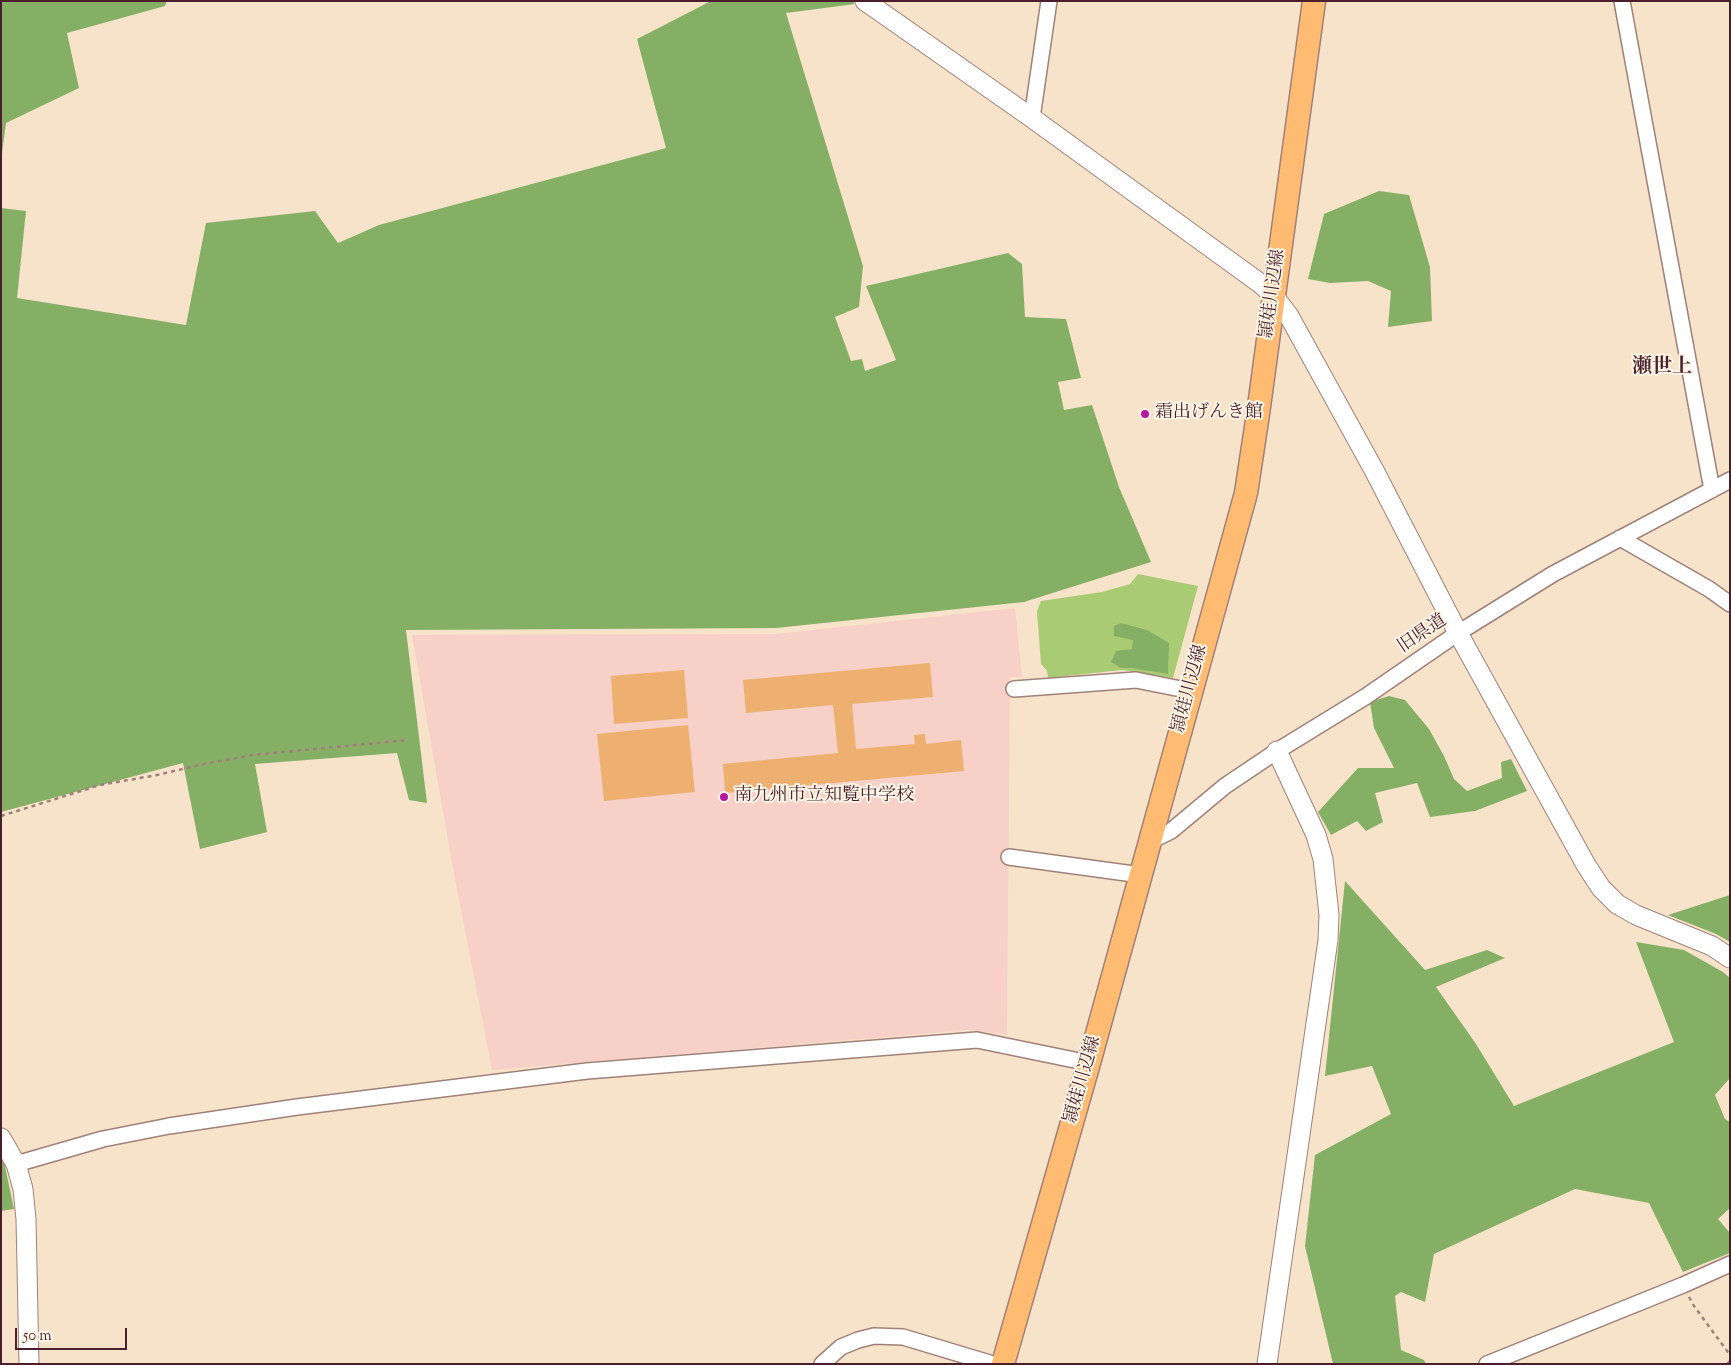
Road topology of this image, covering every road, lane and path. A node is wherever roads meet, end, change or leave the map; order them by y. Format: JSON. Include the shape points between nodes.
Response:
{"nodes":[{"id":1,"x":865,"y":1,"type":"edge"},
{"id":2,"x":1049,"y":1,"type":"edge"},
{"id":3,"x":1314,"y":1,"type":"edge"},
{"id":4,"x":1622,"y":1,"type":"edge"},
{"id":5,"x":1032,"y":118,"type":"junction"},
{"id":6,"x":1274,"y":296,"type":"junction"},
{"id":7,"x":1730,"y":480,"type":"edge"},
{"id":8,"x":1712,"y":490,"type":"junction"},
{"id":9,"x":1620,"y":538,"type":"junction"},
{"id":10,"x":1730,"y":604,"type":"edge"},
{"id":11,"x":1458,"y":633,"type":"junction"},
{"id":12,"x":1014,"y":689,"type":"dead end"},
{"id":13,"x":1191,"y":691,"type":"junction"},
{"id":14,"x":408,"y":740,"type":"dead end"},
{"id":15,"x":1277,"y":751,"type":"junction"},
{"id":16,"x":1,"y":816,"type":"edge"},
{"id":17,"x":1150,"y":841,"type":"junction"},
{"id":18,"x":1008,"y":858,"type":"dead end"},
{"id":19,"x":1141,"y":875,"type":"junction"},
{"id":20,"x":1730,"y":958,"type":"edge"},
{"id":21,"x":1089,"y":1063,"type":"junction"},
{"id":22,"x":1,"y":1138,"type":"edge"},
{"id":23,"x":16,"y":1164,"type":"junction"},
{"id":24,"x":1730,"y":1264,"type":"edge"},
{"id":25,"x":1683,"y":1285,"type":"junction"},
{"id":26,"x":1730,"y":1355,"type":"edge"},
{"id":27,"x":1730,"y":1362,"type":"edge"},
{"id":28,"x":29,"y":1364,"type":"edge"},
{"id":29,"x":822,"y":1364,"type":"edge"},
{"id":30,"x":993,"y":1364,"type":"edge"},
{"id":31,"x":1002,"y":1364,"type":"edge"},
{"id":32,"x":1267,"y":1364,"type":"edge"},
{"id":33,"x":1487,"y":1364,"type":"edge"},
{"id":34,"x":1727,"y":1364,"type":"edge"}],
"edges":[{"from":1,"to":5,"type":"street"},
{"from":2,"to":5,"type":"street"},
{"from":3,"to":6,"type":"main road","name":"頴娃川辺線"},
{"from":4,"to":8,"type":"street"},
{"from":5,"to":6,"type":"street"},
{"from":6,"to":11,"type":"street","via":[[1289,316],[1371,464]]},
{"from":6,"to":13,"type":"main road","name":"頴娃川辺線","via":[[1246,492]]},
{"from":7,"to":8,"type":"street","name":"旧県道"},
{"from":8,"to":9,"type":"street","name":"旧県道"},
{"from":9,"to":10,"type":"street"},
{"from":9,"to":11,"type":"street","name":"旧県道","via":[[1553,574]]},
{"from":11,"to":15,"type":"street","name":"旧県道","via":[[1365,697]]},
{"from":11,"to":20,"type":"street","via":[[1601,888],[1617,904],[1712,946]]},
{"from":12,"to":13,"type":"street","via":[[1136,680]]},
{"from":13,"to":17,"type":"main road","name":"頴娃川辺線"},
{"from":14,"to":16,"type":"path","via":[[252,755],[100,785]]},
{"from":15,"to":17,"type":"street","name":"旧県道","via":[[1225,786],[1171,831]]},
{"from":15,"to":32,"type":"street","via":[[1316,835],[1323,859],[1329,915]]},
{"from":17,"to":19,"type":"main road","name":"頴娃川辺線"},
{"from":18,"to":19,"type":"street"},
{"from":19,"to":21,"type":"main road","name":"頴娃川辺線"},
{"from":21,"to":23,"type":"street","via":[[977,1040],[587,1071],[168,1126],[103,1139]]},
{"from":21,"to":31,"type":"main road","name":"頴娃川辺線"},
{"from":22,"to":23,"type":"street"},
{"from":23,"to":28,"type":"street","via":[[26,1219]]},
{"from":24,"to":25,"type":"street"},
{"from":25,"to":26,"type":"path","via":[[1694,1306]]},
{"from":25,"to":33,"type":"street"},
{"from":27,"to":34,"type":"path"},
{"from":29,"to":30,"type":"street","via":[[841,1347],[858,1340],[884,1336],[903,1337]]}]}
